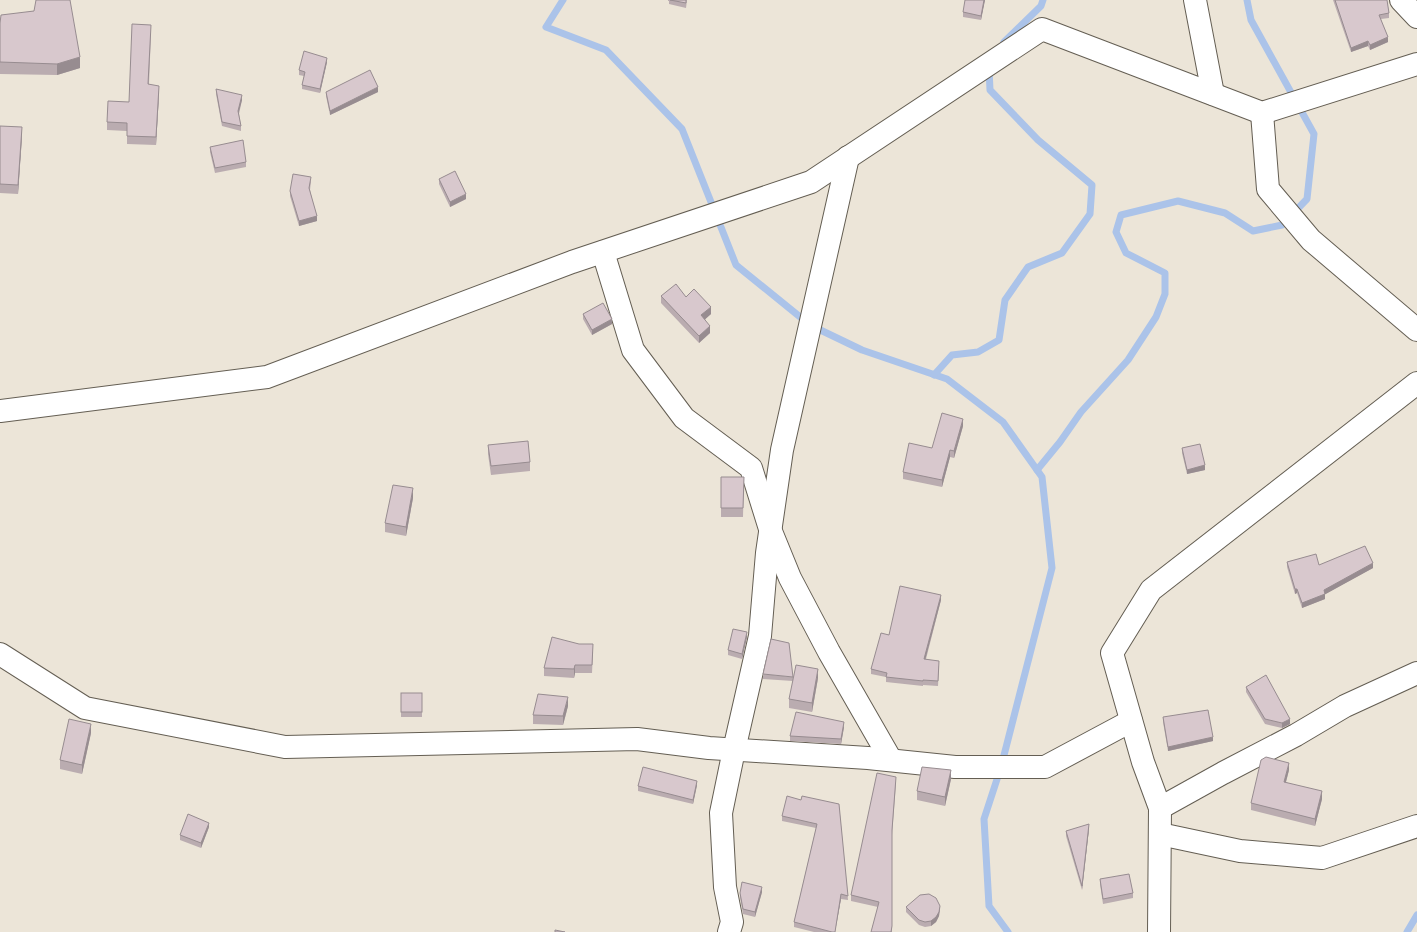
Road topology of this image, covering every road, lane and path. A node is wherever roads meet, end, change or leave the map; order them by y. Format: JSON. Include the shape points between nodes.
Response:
{"nodes":[{"id":1,"x":1195,"y":0,"type":"edge"},
{"id":2,"x":1401,"y":0,"type":"edge"},
{"id":3,"x":1417,"y":16,"type":"edge"},
{"id":4,"x":1417,"y":64,"type":"edge"},
{"id":5,"x":1213,"y":94,"type":"junction"},
{"id":6,"x":1262,"y":113,"type":"junction"},
{"id":7,"x":848,"y":158,"type":"junction"},
{"id":8,"x":603,"y":252,"type":"junction"},
{"id":9,"x":1417,"y":330,"type":"edge"},
{"id":10,"x":1417,"y":383,"type":"edge"},
{"id":11,"x":1,"y":408,"type":"edge"},
{"id":12,"x":770,"y":529,"type":"junction"},
{"id":13,"x":0,"y":654,"type":"edge"},
{"id":14,"x":1417,"y":673,"type":"edge"},
{"id":15,"x":1131,"y":721,"type":"junction"},
{"id":16,"x":734,"y":750,"type":"junction"},
{"id":17,"x":891,"y":760,"type":"junction"},
{"id":18,"x":1160,"y":808,"type":"junction"},
{"id":19,"x":1417,"y":826,"type":"edge"},
{"id":20,"x":1160,"y":834,"type":"junction"},
{"id":21,"x":729,"y":932,"type":"edge"},
{"id":22,"x":1159,"y":932,"type":"edge"}],
"edges":[{"from":1,"to":5,"type":"street"},
{"from":2,"to":3,"type":"street"},
{"from":4,"to":6,"type":"street"},
{"from":5,"to":6,"type":"street"},
{"from":5,"to":7,"type":"street","via":[[1042,29]]},
{"from":6,"to":9,"type":"street","via":[[1268,189],[1311,240]]},
{"from":7,"to":8,"type":"street","via":[[811,182]]},
{"from":7,"to":12,"type":"street","via":[[782,450]]},
{"from":8,"to":11,"type":"street","via":[[267,377]]},
{"from":8,"to":12,"type":"street","via":[[633,350],[684,418],[751,468]]},
{"from":10,"to":15,"type":"street","via":[[1152,590],[1112,653]]},
{"from":12,"to":16,"type":"street","via":[[760,636]]},
{"from":12,"to":17,"type":"street","via":[[790,578]]},
{"from":13,"to":16,"type":"street","via":[[85,708],[285,747],[637,739]]},
{"from":14,"to":18,"type":"street","via":[[1346,706]]},
{"from":15,"to":17,"type":"street","via":[[1045,767],[955,767]]},
{"from":15,"to":18,"type":"street"},
{"from":16,"to":17,"type":"street"},
{"from":16,"to":21,"type":"street","via":[[721,813],[725,887],[732,922]]},
{"from":18,"to":20,"type":"street"},
{"from":19,"to":20,"type":"street","via":[[1322,858],[1240,851]]},
{"from":20,"to":22,"type":"street"}]}
